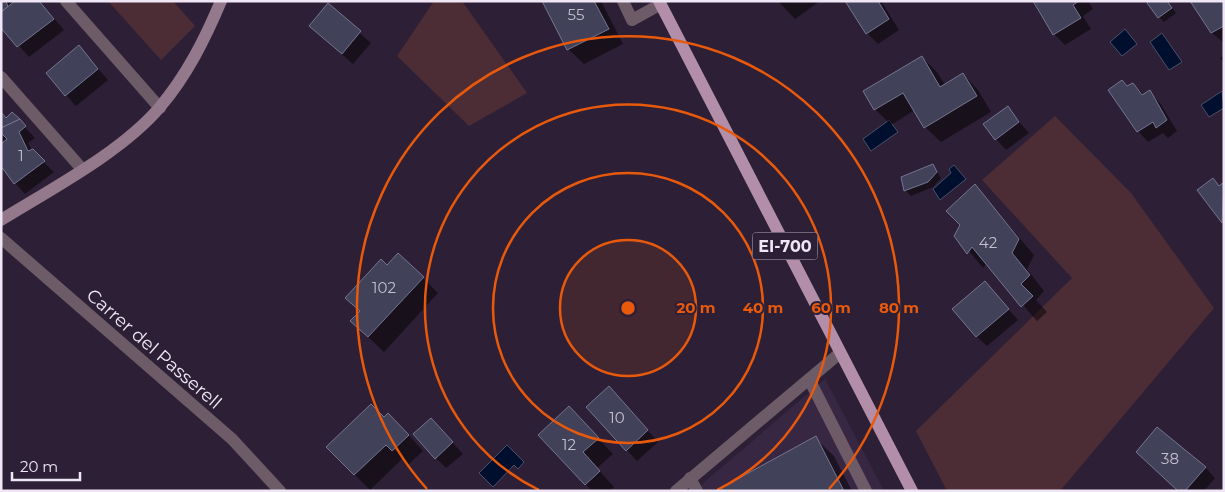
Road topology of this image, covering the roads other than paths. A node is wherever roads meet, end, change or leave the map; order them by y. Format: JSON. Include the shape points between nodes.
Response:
{"nodes":[{"id":1,"x":66,"y":1,"type":"edge"},
{"id":2,"x":221,"y":1,"type":"edge"},
{"id":3,"x":622,"y":1,"type":"edge"},
{"id":4,"x":660,"y":3,"type":"edge"},
{"id":5,"x":1,"y":77,"type":"edge"},
{"id":6,"x":160,"y":108,"type":"junction"},
{"id":7,"x":82,"y":169,"type":"junction"},
{"id":8,"x":1,"y":220,"type":"edge"},
{"id":9,"x":1,"y":238,"type":"edge"},
{"id":10,"x":840,"y":353,"type":"junction"},
{"id":11,"x":809,"y":379,"type":"junction"},
{"id":12,"x":690,"y":478,"type":"junction"},
{"id":13,"x":280,"y":491,"type":"edge"},
{"id":14,"x":676,"y":491,"type":"edge"},
{"id":15,"x":697,"y":491,"type":"edge"},
{"id":16,"x":866,"y":491,"type":"edge"},
{"id":17,"x":912,"y":491,"type":"edge"}],
"edges":[{"from":1,"to":6,"type":"street"},
{"from":2,"to":6,"type":"street","via":[[202,44]]},
{"from":3,"to":4,"type":"street","via":[[632,20]]},
{"from":4,"to":10,"type":"main road","number":"EI-700"},
{"from":5,"to":7,"type":"street"},
{"from":6,"to":7,"type":"street","via":[[112,150]]},
{"from":7,"to":8,"type":"street"},
{"from":9,"to":13,"type":"street","name":"Carrer del Passerell","via":[[232,439]]},
{"from":10,"to":11,"type":"street"},
{"from":10,"to":17,"type":"main road","number":"EI-700"},
{"from":11,"to":12,"type":"street"},
{"from":11,"to":16,"type":"street"},
{"from":12,"to":14,"type":"street"},
{"from":12,"to":15,"type":"street"}]}
